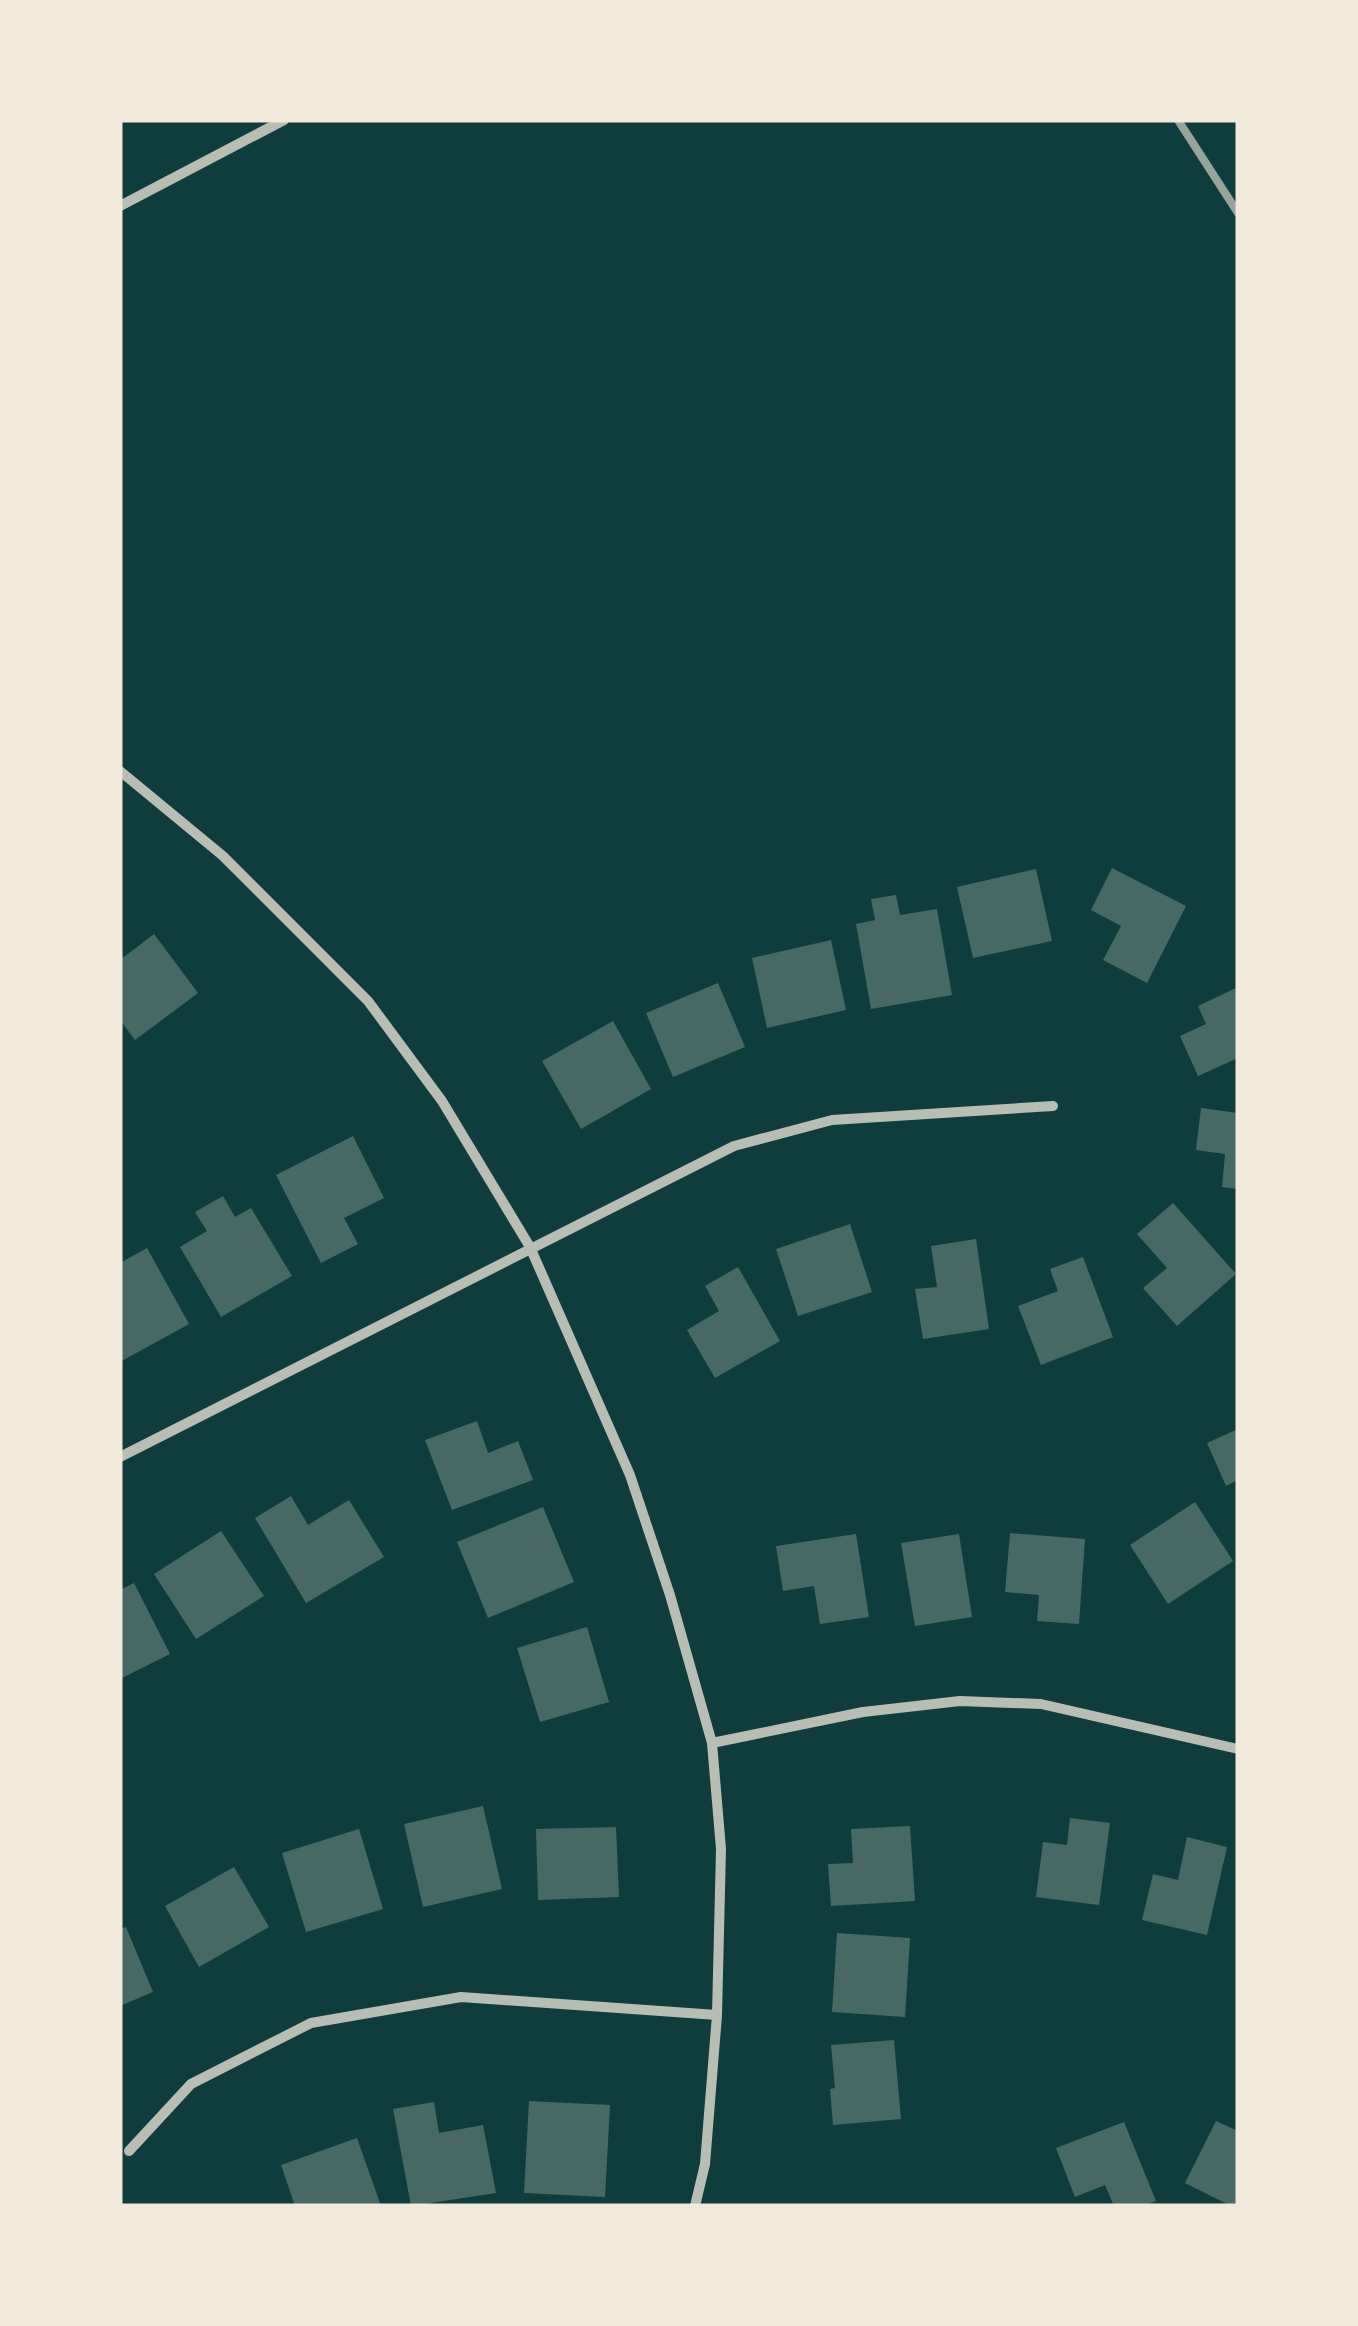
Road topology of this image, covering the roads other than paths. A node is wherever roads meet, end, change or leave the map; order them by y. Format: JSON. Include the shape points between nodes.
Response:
{"nodes":[{"id":1,"x":284,"y":120,"type":"edge"},
{"id":2,"x":120,"y":206,"type":"edge"},
{"id":3,"x":124,"y":774,"type":"edge"},
{"id":4,"x":120,"y":790,"type":"edge"},
{"id":5,"x":1052,"y":1106,"type":"dead end"},
{"id":6,"x":530,"y":1247,"type":"junction"},
{"id":7,"x":120,"y":1457,"type":"edge"},
{"id":8,"x":712,"y":1743,"type":"junction"},
{"id":9,"x":1238,"y":1749,"type":"edge"},
{"id":10,"x":717,"y":2015,"type":"junction"},
{"id":11,"x":129,"y":2151,"type":"dead end"},
{"id":12,"x":695,"y":2206,"type":"edge"}],
"edges":[{"from":1,"to":2,"type":"street"},
{"from":3,"to":4,"type":"street"},
{"from":3,"to":6,"type":"street","via":[[223,856],[368,1001],[442,1100]]},
{"from":5,"to":6,"type":"street","via":[[832,1120],[734,1146]]},
{"from":6,"to":7,"type":"street"},
{"from":6,"to":8,"type":"street","via":[[630,1474]]},
{"from":8,"to":9,"type":"street","via":[[863,1712],[960,1701],[1042,1704]]},
{"from":8,"to":10,"type":"street","via":[[721,1849]]},
{"from":10,"to":11,"type":"street","via":[[461,1997],[311,2023],[191,2084]]},
{"from":10,"to":12,"type":"street","via":[[705,2164]]}]}
